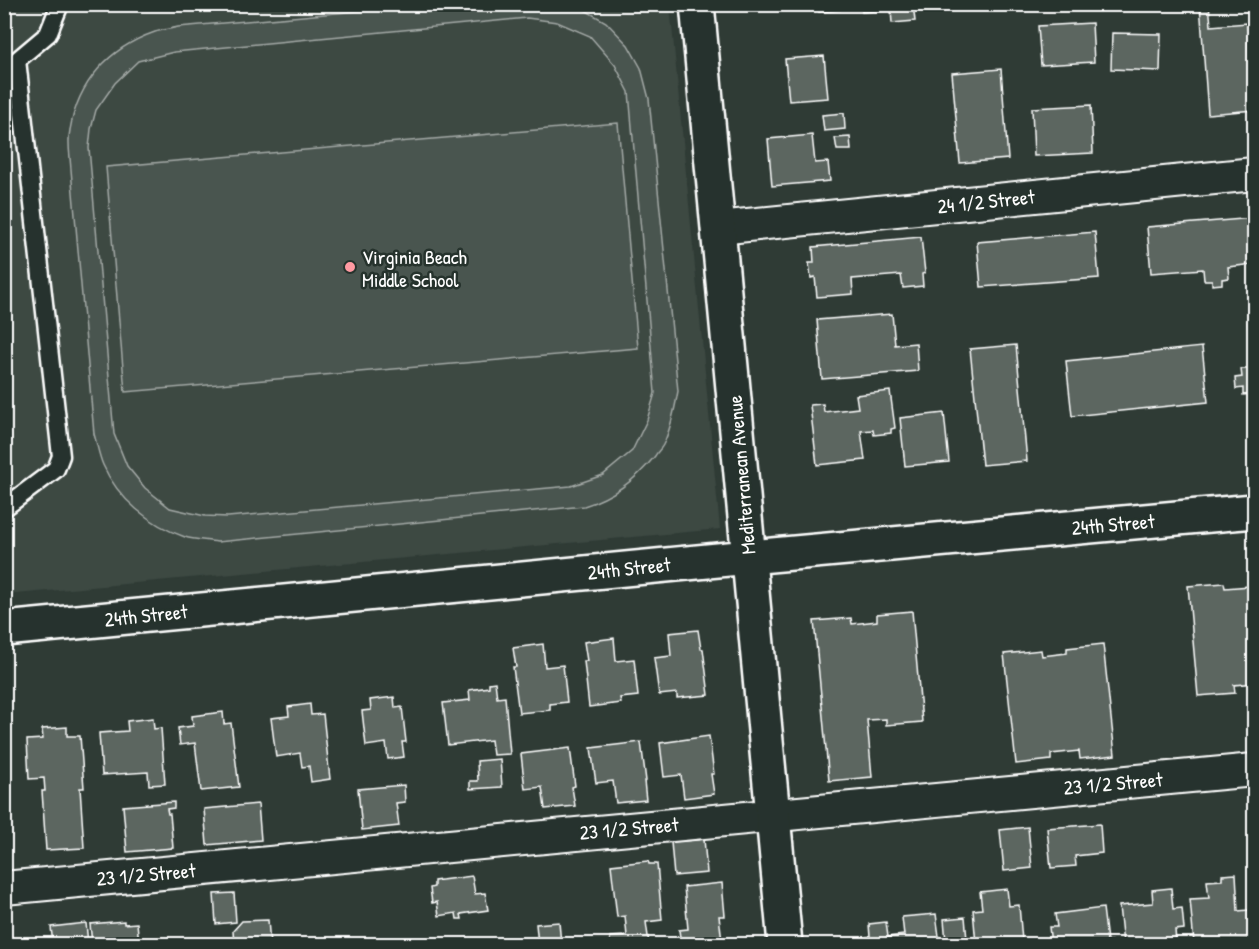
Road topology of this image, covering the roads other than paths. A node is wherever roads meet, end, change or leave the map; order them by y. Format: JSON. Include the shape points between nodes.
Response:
{"nodes":[{"id":1,"x":60,"y":4,"type":"edge"},
{"id":2,"x":697,"y":4,"type":"edge"},
{"id":3,"x":11,"y":65,"type":"edge"},
{"id":4,"x":1254,"y":174,"type":"edge"},
{"id":5,"x":718,"y":228,"type":"junction"},
{"id":6,"x":4,"y":508,"type":"edge"},
{"id":7,"x":1254,"y":511,"type":"edge"},
{"id":8,"x":748,"y":556,"type":"junction"},
{"id":9,"x":4,"y":629,"type":"edge"},
{"id":10,"x":1254,"y":770,"type":"edge"},
{"id":11,"x":773,"y":815,"type":"junction"},
{"id":12,"x":4,"y":888,"type":"edge"},
{"id":13,"x":785,"y":945,"type":"edge"}],
"edges":[{"from":1,"to":3,"type":"lane","via":[[48,34]]},
{"from":2,"to":5,"type":"street","name":"Mediterranean Avenue"},
{"from":3,"to":6,"type":"lane","via":[[61,456],[56,469]]},
{"from":4,"to":5,"type":"street","name":"24 1/2 Street"},
{"from":5,"to":8,"type":"street","name":"Mediterranean Avenue"},
{"from":7,"to":8,"type":"street","name":"24th Street"},
{"from":8,"to":9,"type":"street","name":"24th Street"},
{"from":8,"to":11,"type":"street","name":"Mediterranean Avenue"},
{"from":10,"to":11,"type":"street","name":"23 1/2 Street"},
{"from":11,"to":12,"type":"street","name":"23 1/2 Street"},
{"from":11,"to":13,"type":"street","name":"Mediterranean Avenue"}]}
